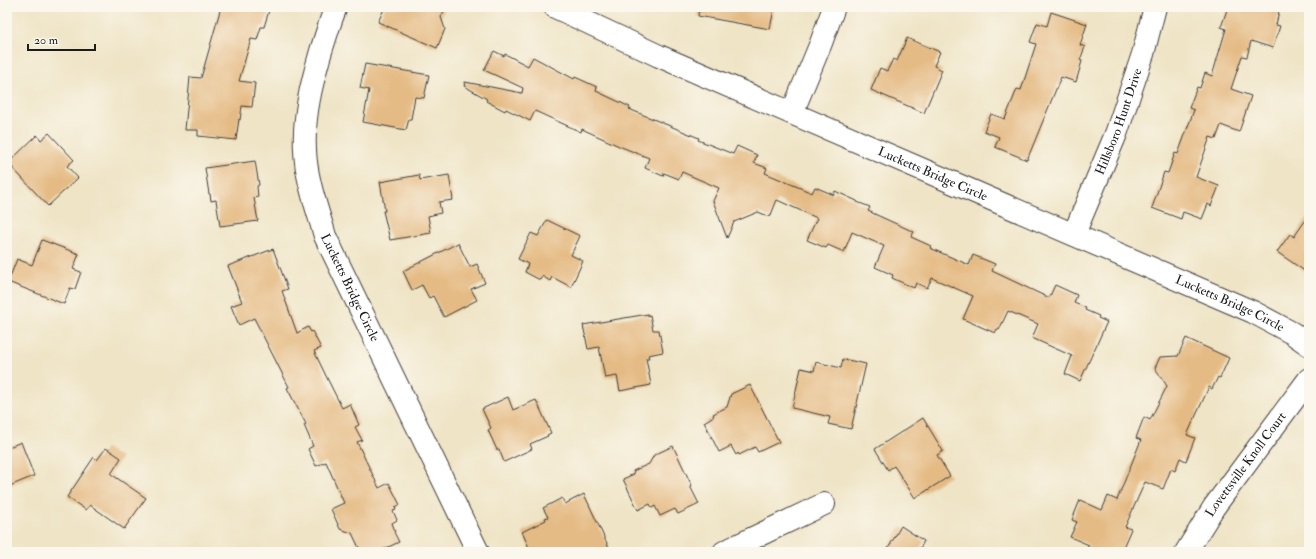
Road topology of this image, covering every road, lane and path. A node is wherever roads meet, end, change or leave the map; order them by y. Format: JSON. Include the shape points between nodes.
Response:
{"nodes":[{"id":1,"x":336,"y":7,"type":"edge"},
{"id":2,"x":555,"y":7,"type":"edge"},
{"id":3,"x":834,"y":7,"type":"edge"},
{"id":4,"x":1155,"y":7,"type":"edge"},
{"id":5,"x":792,"y":113,"type":"junction"},
{"id":6,"x":1074,"y":234,"type":"junction"},
{"id":7,"x":1309,"y":345,"type":"edge"},
{"id":8,"x":1309,"y":379,"type":"edge"},
{"id":9,"x":824,"y":504,"type":"dead end"},
{"id":10,"x":478,"y":552,"type":"edge"},
{"id":11,"x":724,"y":552,"type":"edge"},
{"id":12,"x":1186,"y":552,"type":"edge"}],
"edges":[{"from":1,"to":10,"type":"street","name":"Lucketts Bridge Circle","via":[[312,84],[306,117],[305,150],[312,194],[325,236]]},
{"from":2,"to":5,"type":"street","name":"Lucketts Bridge Circle","via":[[659,56]]},
{"from":3,"to":5,"type":"street"},
{"from":4,"to":6,"type":"street","name":"Hillsboro Hunt Drive","via":[[1143,54],[1116,134]]},
{"from":5,"to":6,"type":"street","name":"Lucketts Bridge Circle"},
{"from":6,"to":7,"type":"street","name":"Lucketts Bridge Circle","via":[[1253,312]]},
{"from":8,"to":12,"type":"street","name":"Lovettsville Knoll Court","via":[[1214,507]]},
{"from":9,"to":11,"type":"street"}]}
